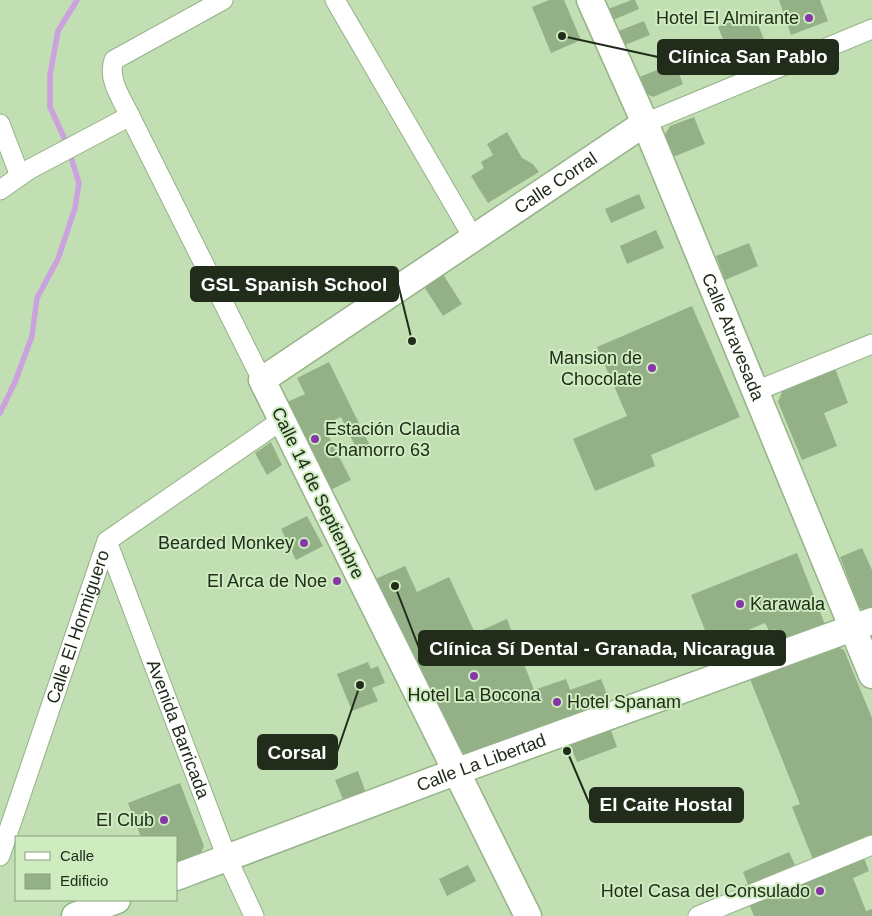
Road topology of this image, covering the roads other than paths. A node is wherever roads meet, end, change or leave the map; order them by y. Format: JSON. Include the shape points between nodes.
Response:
{"nodes":[{"id":1,"x":223,"y":0,"type":"edge"},
{"id":2,"x":335,"y":0,"type":"edge"},
{"id":3,"x":590,"y":0,"type":"edge"},
{"id":4,"x":872,"y":29,"type":"edge"},
{"id":5,"x":130,"y":116,"type":"junction"},
{"id":6,"x":645,"y":123,"type":"junction"},
{"id":7,"x":0,"y":124,"type":"edge"},
{"id":8,"x":25,"y":172,"type":"junction"},
{"id":9,"x":0,"y":190,"type":"edge"},
{"id":10,"x":474,"y":239,"type":"junction"},
{"id":11,"x":872,"y":344,"type":"edge"},
{"id":12,"x":262,"y":380,"type":"junction"},
{"id":13,"x":756,"y":391,"type":"junction"},
{"id":14,"x":282,"y":420,"type":"junction"},
{"id":15,"x":107,"y":541,"type":"junction"},
{"id":16,"x":862,"y":625,"type":"edge"},
{"id":17,"x":872,"y":676,"type":"edge"},
{"id":18,"x":455,"y":772,"type":"junction"},
{"id":19,"x":872,"y":845,"type":"edge"},
{"id":20,"x":0,"y":856,"type":"edge"},
{"id":21,"x":227,"y":858,"type":"junction"},
{"id":22,"x":178,"y":876,"type":"edge"},
{"id":23,"x":114,"y":901,"type":"edge"},
{"id":24,"x":75,"y":916,"type":"edge"},
{"id":25,"x":254,"y":916,"type":"edge"},
{"id":26,"x":528,"y":916,"type":"edge"},
{"id":27,"x":698,"y":916,"type":"edge"}],
"edges":[{"from":1,"to":5,"type":"street","name":"Calle 14 de Septiembre","via":[[114,60],[111,69],[114,83]]},
{"from":2,"to":10,"type":"street"},
{"from":3,"to":6,"type":"street","name":"Calle Atravesada"},
{"from":4,"to":6,"type":"street","name":"Calle Corral"},
{"from":5,"to":8,"type":"street"},
{"from":5,"to":12,"type":"street","name":"Calle 14 de Septiembre"},
{"from":6,"to":10,"type":"street","name":"Calle Corral"},
{"from":6,"to":13,"type":"street","name":"Calle Atravesada"},
{"from":7,"to":8,"type":"street"},
{"from":8,"to":9,"type":"street"},
{"from":10,"to":12,"type":"street","name":"Calle Corral"},
{"from":11,"to":13,"type":"street"},
{"from":12,"to":14,"type":"street","name":"Calle 14 de Septiembre"},
{"from":13,"to":16,"type":"street","name":"Calle Atravesada"},
{"from":14,"to":15,"type":"street","name":"Calle El Hormiguero"},
{"from":14,"to":18,"type":"street","name":"Calle 14 de Septiembre"},
{"from":15,"to":20,"type":"street","name":"Calle El Hormiguero"},
{"from":15,"to":21,"type":"street","name":"Avenida Barricada"},
{"from":16,"to":17,"type":"street","name":"Calle Atravesada"},
{"from":16,"to":18,"type":"street","name":"Calle La Libertad"},
{"from":18,"to":21,"type":"street","name":"Calle La Libertad"},
{"from":18,"to":26,"type":"street","name":"Calle 14 de Septiembre"},
{"from":19,"to":27,"type":"street"},
{"from":21,"to":22,"type":"street","name":"Calle La Libertad"},
{"from":21,"to":25,"type":"street","name":"Avenida Barricada"},
{"from":23,"to":24,"type":"street"}]}
